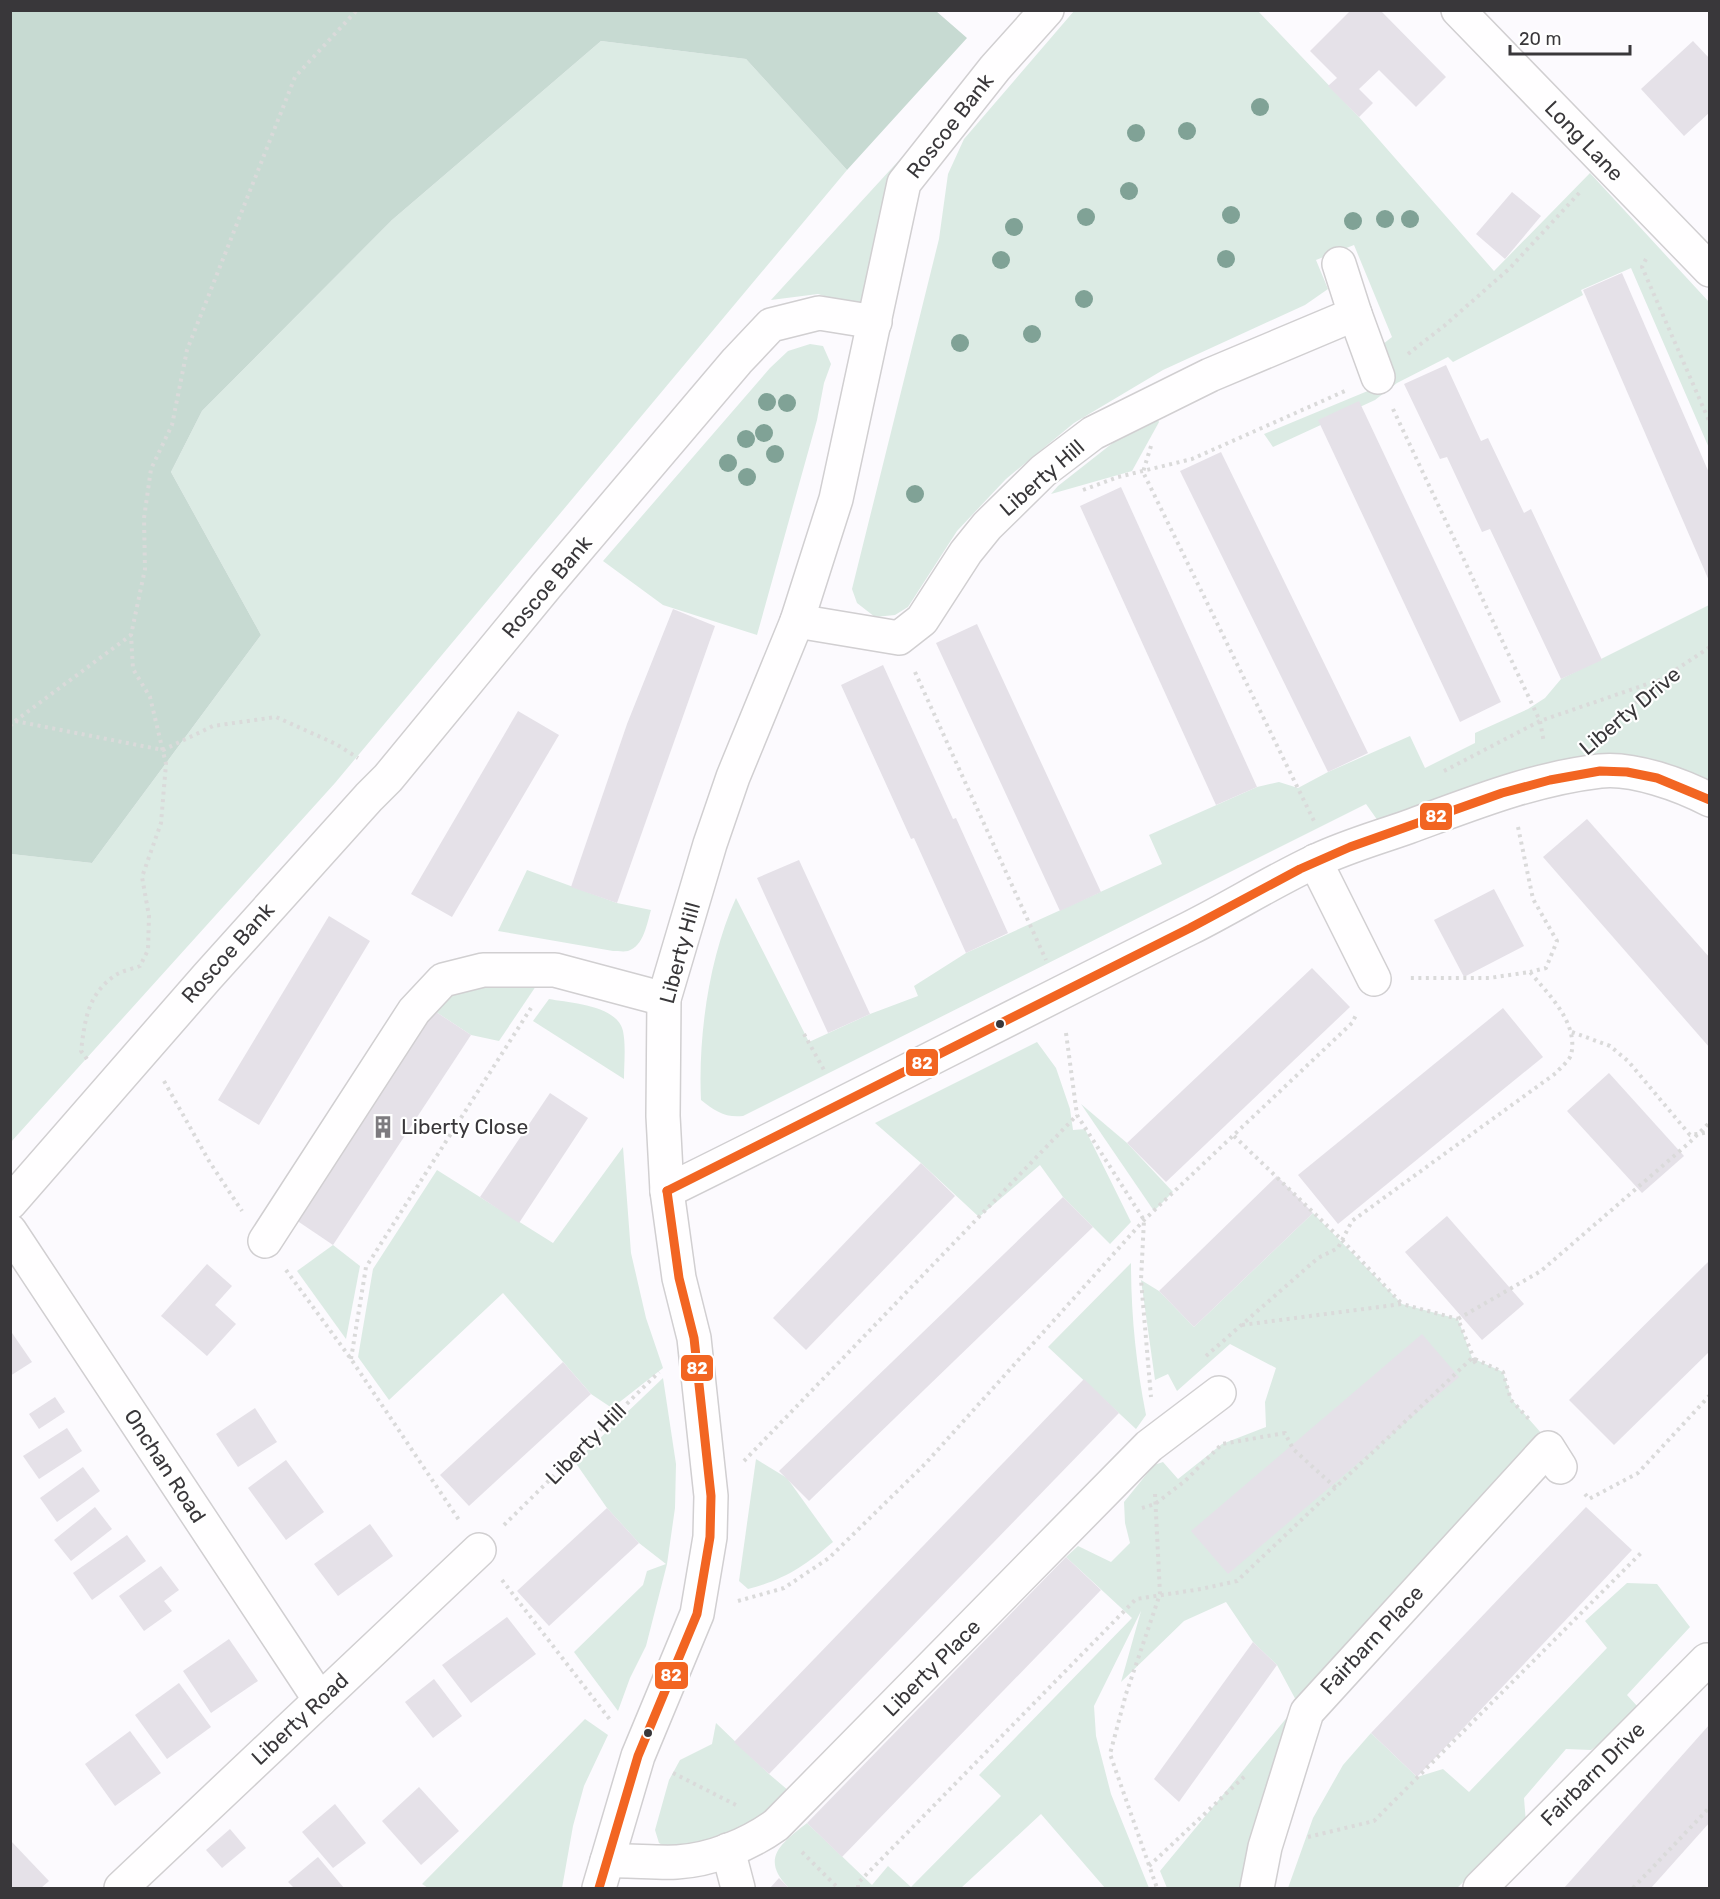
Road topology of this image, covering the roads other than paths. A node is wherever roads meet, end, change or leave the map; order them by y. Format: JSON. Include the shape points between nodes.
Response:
{"nodes":[{"id":1,"x":1047,"y":10,"type":"edge"},
{"id":2,"x":1458,"y":10,"type":"edge"},
{"id":3,"x":1339,"y":264,"type":"dead end"},
{"id":4,"x":1710,"y":270,"type":"edge"},
{"id":5,"x":1355,"y":314,"type":"junction"},
{"id":6,"x":875,"y":322,"type":"junction"},
{"id":7,"x":1378,"y":377,"type":"road end"},
{"id":8,"x":796,"y":621,"type":"junction"},
{"id":9,"x":1710,"y":800,"type":"edge"},
{"id":10,"x":1315,"y":861,"type":"junction"},
{"id":11,"x":1374,"y":979,"type":"road end"},
{"id":12,"x":664,"y":999,"type":"junction"},
{"id":13,"x":667,"y":1191,"type":"junction"},
{"id":14,"x":10,"y":1203,"type":"edge"},
{"id":15,"x":10,"y":1231,"type":"edge"},
{"id":16,"x":265,"y":1241,"type":"road end"},
{"id":17,"x":1220,"y":1393,"type":"dead end"},
{"id":18,"x":1560,"y":1467,"type":"dead end"},
{"id":19,"x":479,"y":1550,"type":"road end"},
{"id":20,"x":1707,"y":1660,"type":"dead end"},
{"id":21,"x":320,"y":1700,"type":"junction"},
{"id":22,"x":728,"y":1850,"type":"junction"},
{"id":23,"x":603,"y":1875,"type":"edge"},
{"id":24,"x":121,"y":1888,"type":"edge"},
{"id":25,"x":738,"y":1888,"type":"edge"},
{"id":26,"x":1257,"y":1888,"type":"edge"},
{"id":27,"x":1480,"y":1888,"type":"edge"}],
"edges":[{"from":1,"to":6,"type":"street","name":"Roscoe Bank","via":[[995,68],[904,183]]},
{"from":2,"to":4,"type":"street","name":"Long Lane"},
{"from":3,"to":5,"type":"street"},
{"from":5,"to":7,"type":"street"},
{"from":5,"to":8,"type":"street","name":"Liberty Hill","via":[[1210,375],[1093,433],[1043,471],[987,526],[922,620],[900,638]]},
{"from":6,"to":8,"type":"street","name":"Liberty Hill","via":[[836,500]]},
{"from":6,"to":14,"type":"street","name":"Roscoe Bank","via":[[819,313],[771,325],[388,778]]},
{"from":8,"to":12,"type":"street","name":"Liberty Hill","via":[[733,777]]},
{"from":9,"to":10,"type":"street","via":[[1638,774],[1604,770],[1509,789]]},
{"from":10,"to":11,"type":"street"},
{"from":10,"to":13,"type":"street"},
{"from":12,"to":13,"type":"street","name":"Liberty Hill"},
{"from":12,"to":16,"type":"street","via":[[555,970],[483,970],[443,980],[414,1011]]},
{"from":13,"to":23,"type":"street","name":"Liberty Hill","via":[[679,1278],[694,1338],[711,1496],[710,1537],[697,1614],[638,1755]]},
{"from":15,"to":21,"type":"street","name":"Onchan Road"},
{"from":17,"to":22,"type":"street","name":"Liberty Place","via":[[1149,1446],[776,1826]]},
{"from":18,"to":26,"type":"street","name":"Fairbarn Place","via":[[1548,1449],[1306,1712],[1265,1847]]},
{"from":19,"to":21,"type":"street","name":"Liberty Road"},
{"from":20,"to":27,"type":"street","name":"Fairbarn Drive"},
{"from":21,"to":24,"type":"street","name":"Liberty Road"},
{"from":22,"to":23,"type":"street","name":"Liberty Place"},
{"from":22,"to":25,"type":"street"}]}
